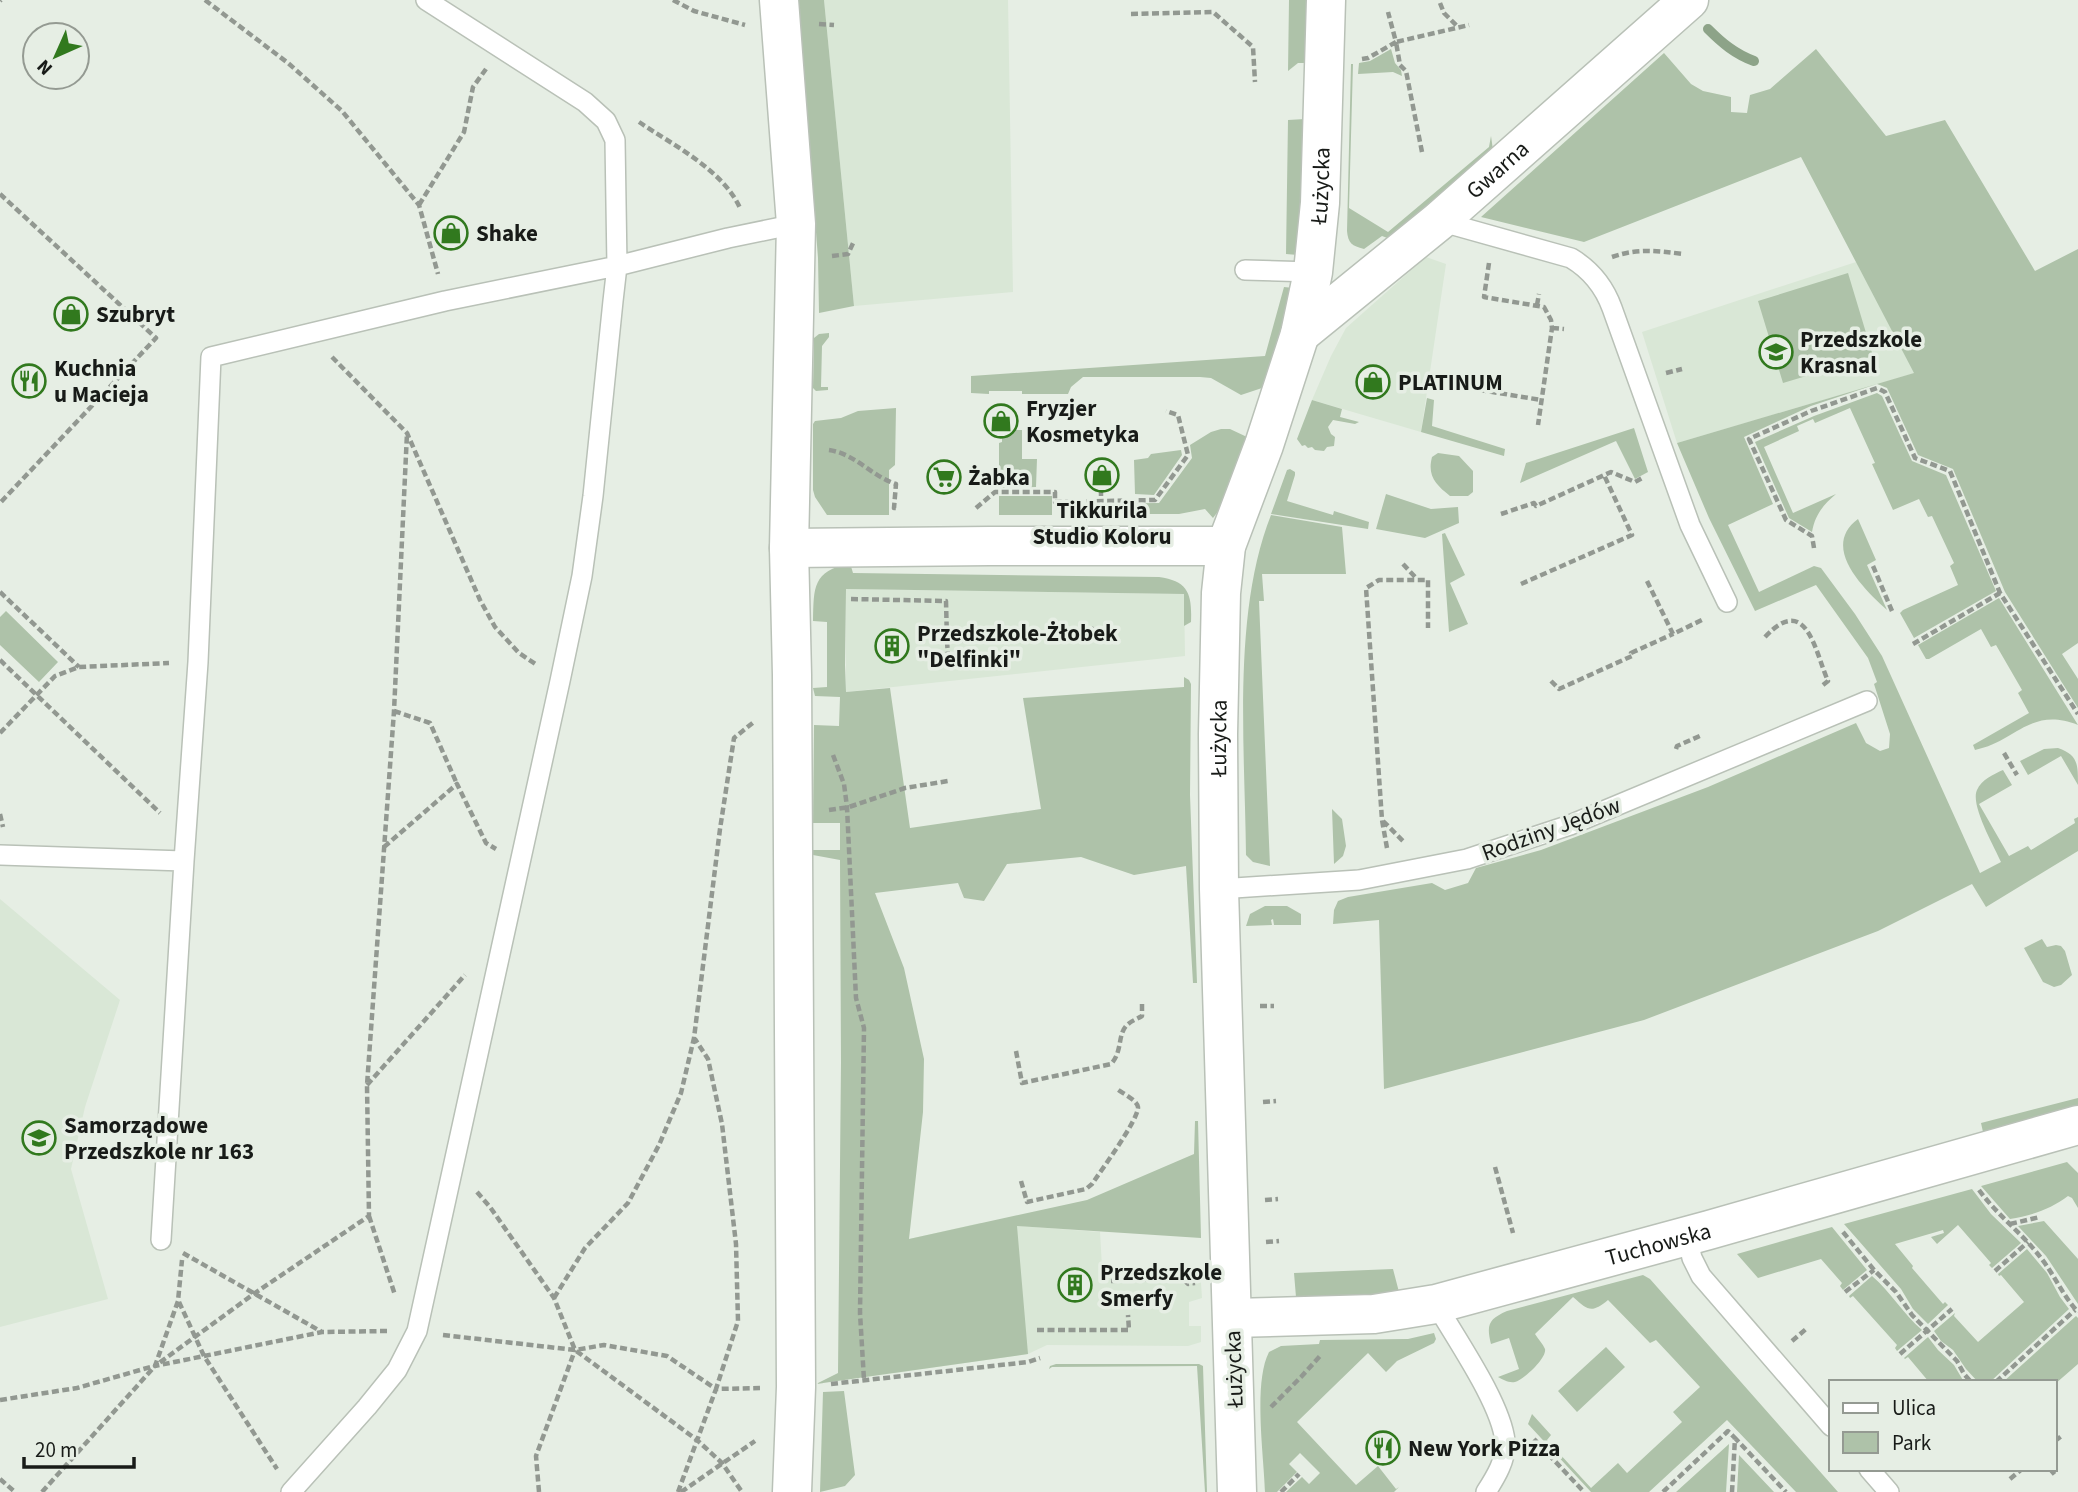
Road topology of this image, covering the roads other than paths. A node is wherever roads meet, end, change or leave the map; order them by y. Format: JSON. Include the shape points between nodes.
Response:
{"nodes":[{"id":1,"x":426,"y":0,"type":"edge"},
{"id":2,"x":779,"y":0,"type":"edge"},
{"id":3,"x":1326,"y":0,"type":"edge"},
{"id":4,"x":1689,"y":0,"type":"edge"},
{"id":5,"x":1438,"y":221,"type":"junction"},
{"id":6,"x":796,"y":223,"type":"junction"},
{"id":7,"x":617,"y":266,"type":"junction"},
{"id":8,"x":1314,"y":268,"type":"junction"},
{"id":9,"x":1245,"y":270,"type":"dead end"},
{"id":10,"x":1354,"y":290,"type":"junction"},
{"id":11,"x":1300,"y":334,"type":"junction"},
{"id":12,"x":1226,"y":547,"type":"junction"},
{"id":13,"x":789,"y":548,"type":"junction"},
{"id":14,"x":1727,"y":602,"type":"dead end"},
{"id":15,"x":1867,"y":701,"type":"dead end"},
{"id":16,"x":0,"y":855,"type":"edge"},
{"id":17,"x":184,"y":861,"type":"junction"},
{"id":18,"x":1219,"y":889,"type":"junction"},
{"id":19,"x":2078,"y":1125,"type":"edge"},
{"id":20,"x":1687,"y":1236,"type":"junction"},
{"id":21,"x":161,"y":1240,"type":"dead end"},
{"id":22,"x":1436,"y":1304,"type":"junction"},
{"id":23,"x":1233,"y":1318,"type":"junction"},
{"id":24,"x":1829,"y":1424,"type":"edge"},
{"id":25,"x":1871,"y":1471,"type":"edge"},
{"id":26,"x":287,"y":1485,"type":"edge"},
{"id":27,"x":792,"y":1492,"type":"edge"},
{"id":28,"x":1237,"y":1492,"type":"edge"},
{"id":29,"x":1486,"y":1492,"type":"edge"},
{"id":30,"x":1889,"y":1492,"type":"edge"}],
"edges":[{"from":1,"to":7,"type":"lane","via":[[585,102],[606,121],[615,140]]},
{"from":2,"to":6,"type":"street"},
{"from":3,"to":8,"type":"street","name":"Łużycka"},
{"from":4,"to":5,"type":"street","name":"Gwarna"},
{"from":5,"to":10,"type":"street","name":"Gwarna"},
{"from":5,"to":14,"type":"lane","via":[[1571,258],[1602,286],[1690,525]]},
{"from":6,"to":7,"type":"lane"},
{"from":6,"to":13,"type":"street"},
{"from":7,"to":17,"type":"lane","via":[[211,356]]},
{"from":7,"to":26,"type":"lane","via":[[585,550],[417,1331],[397,1370],[367,1408]]},
{"from":8,"to":9,"type":"lane"},
{"from":8,"to":10,"type":"street","via":[[1329,289]]},
{"from":8,"to":11,"type":"street","name":"Łużycka"},
{"from":10,"to":11,"type":"street","name":"Gwarna"},
{"from":11,"to":12,"type":"street","name":"Łużycka"},
{"from":12,"to":13,"type":"street"},
{"from":12,"to":18,"type":"street","name":"Łużycka","via":[[1220,626]]},
{"from":13,"to":27,"type":"street","via":[[796,1387]]},
{"from":15,"to":18,"type":"lane","name":"Rodziny Jędów","via":[[1570,825],[1467,859],[1359,880]]},
{"from":16,"to":17,"type":"lane"},
{"from":17,"to":21,"type":"lane"},
{"from":18,"to":23,"type":"street","name":"Łużycka"},
{"from":19,"to":20,"type":"street","name":"Tuchowska"},
{"from":20,"to":22,"type":"street","name":"Tuchowska"},
{"from":20,"to":24,"type":"lane","via":[[1700,1276]]},
{"from":22,"to":23,"type":"street","name":"Tuchowska","via":[[1374,1314]]},
{"from":22,"to":29,"type":"lane","via":[[1483,1385],[1505,1442],[1502,1461]]},
{"from":23,"to":28,"type":"street","name":"Łużycka"},
{"from":25,"to":30,"type":"lane"}]}
